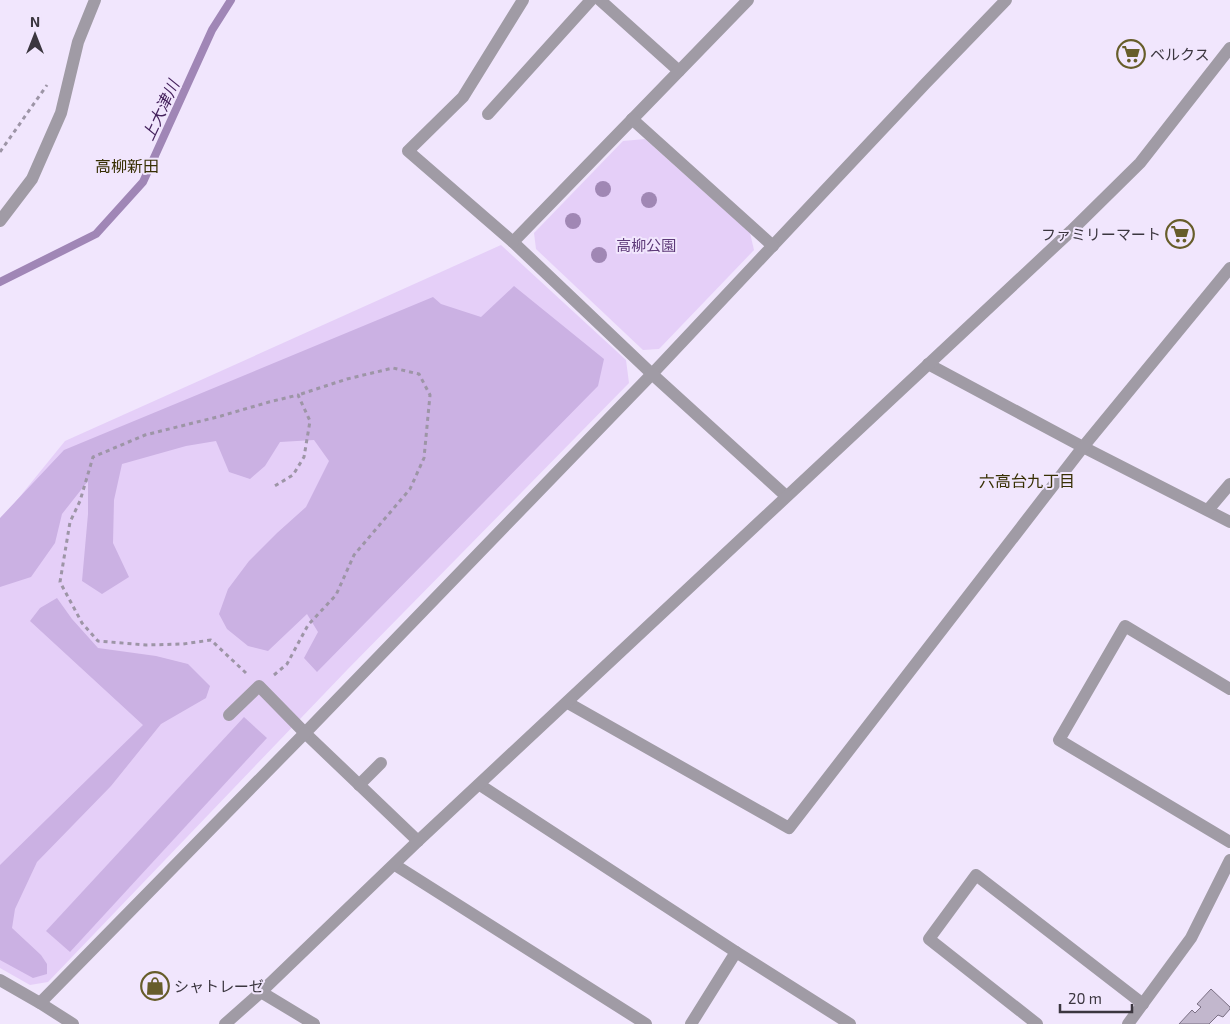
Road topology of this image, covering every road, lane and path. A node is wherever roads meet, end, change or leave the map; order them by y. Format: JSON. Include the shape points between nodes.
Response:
{"nodes":[{"id":1,"x":95,"y":0,"type":"edge"},
{"id":2,"x":523,"y":0,"type":"edge"},
{"id":3,"x":591,"y":0,"type":"edge"},
{"id":4,"x":600,"y":0,"type":"edge"},
{"id":5,"x":748,"y":0,"type":"edge"},
{"id":6,"x":1006,"y":0,"type":"edge"},
{"id":7,"x":1230,"y":48,"type":"edge"},
{"id":8,"x":679,"y":71,"type":"junction"},
{"id":9,"x":50,"y":81,"type":"dead end"},
{"id":10,"x":488,"y":114,"type":"dead end"},
{"id":11,"x":632,"y":119,"type":"junction"},
{"id":12,"x":0,"y":152,"type":"edge"},
{"id":13,"x":0,"y":221,"type":"edge"},
{"id":14,"x":513,"y":242,"type":"junction"},
{"id":15,"x":772,"y":246,"type":"junction"},
{"id":16,"x":1230,"y":268,"type":"edge"},
{"id":17,"x":928,"y":364,"type":"junction"},
{"id":18,"x":652,"y":374,"type":"junction"},
{"id":19,"x":298,"y":395,"type":"junction"},
{"id":20,"x":1083,"y":447,"type":"junction"},
{"id":21,"x":1230,"y":484,"type":"edge"},
{"id":22,"x":273,"y":487,"type":"dead end"},
{"id":23,"x":786,"y":496,"type":"junction"},
{"id":24,"x":1208,"y":510,"type":"junction"},
{"id":25,"x":1230,"y":522,"type":"edge"},
{"id":26,"x":242,"y":669,"type":"dead end"},
{"id":27,"x":259,"y":686,"type":"junction"},
{"id":28,"x":1230,"y":689,"type":"edge"},
{"id":29,"x":568,"y":702,"type":"junction"},
{"id":30,"x":230,"y":715,"type":"dead end"},
{"id":31,"x":305,"y":733,"type":"junction"},
{"id":32,"x":381,"y":763,"type":"dead end"},
{"id":33,"x":359,"y":785,"type":"junction"},
{"id":34,"x":480,"y":785,"type":"junction"},
{"id":35,"x":418,"y":841,"type":"junction"},
{"id":36,"x":1230,"y":842,"type":"edge"},
{"id":37,"x":1230,"y":860,"type":"edge"},
{"id":38,"x":394,"y":865,"type":"junction"},
{"id":39,"x":736,"y":952,"type":"junction"},
{"id":40,"x":0,"y":980,"type":"edge"},
{"id":41,"x":261,"y":992,"type":"junction"},
{"id":42,"x":40,"y":1003,"type":"junction"},
{"id":43,"x":1143,"y":1004,"type":"junction"},
{"id":44,"x":73,"y":1024,"type":"edge"},
{"id":45,"x":224,"y":1024,"type":"edge"},
{"id":46,"x":314,"y":1024,"type":"edge"},
{"id":47,"x":646,"y":1024,"type":"edge"},
{"id":48,"x":692,"y":1024,"type":"edge"},
{"id":49,"x":850,"y":1024,"type":"edge"},
{"id":50,"x":1037,"y":1024,"type":"edge"},
{"id":51,"x":1128,"y":1024,"type":"edge"}],
"edges":[{"from":1,"to":13,"type":"street","via":[[78,42],[61,113],[32,179]]},
{"from":2,"to":14,"type":"street","via":[[463,97],[408,150]]},
{"from":3,"to":10,"type":"street"},
{"from":4,"to":8,"type":"street"},
{"from":5,"to":8,"type":"street"},
{"from":6,"to":15,"type":"street"},
{"from":7,"to":17,"type":"street","via":[[1140,163]]},
{"from":8,"to":11,"type":"street"},
{"from":9,"to":12,"type":"path"},
{"from":11,"to":14,"type":"street"},
{"from":11,"to":15,"type":"street"},
{"from":14,"to":18,"type":"street"},
{"from":15,"to":18,"type":"street"},
{"from":16,"to":20,"type":"street"},
{"from":17,"to":20,"type":"street"},
{"from":17,"to":23,"type":"street"},
{"from":18,"to":23,"type":"street"},
{"from":18,"to":31,"type":"street"},
{"from":19,"to":22,"type":"path","via":[[310,421],[304,457],[293,475]]},
{"from":19,"to":26,"type":"path","via":[[145,435],[93,457],[70,522],[60,582],[82,623],[98,641],[146,645],[211,640]]},
{"from":19,"to":27,"type":"path","via":[[393,368],[419,374],[430,395],[424,458],[410,489],[354,555],[336,595],[308,625],[287,664]]},
{"from":20,"to":24,"type":"street"},
{"from":20,"to":29,"type":"street","via":[[789,828]]},
{"from":21,"to":24,"type":"street"},
{"from":23,"to":29,"type":"street"},
{"from":24,"to":25,"type":"street"},
{"from":27,"to":30,"type":"street"},
{"from":27,"to":31,"type":"street"},
{"from":28,"to":36,"type":"street","via":[[1125,626],[1059,740]]},
{"from":29,"to":34,"type":"street"},
{"from":31,"to":33,"type":"street"},
{"from":31,"to":42,"type":"street"},
{"from":32,"to":33,"type":"street"},
{"from":33,"to":35,"type":"street"},
{"from":34,"to":35,"type":"street"},
{"from":34,"to":39,"type":"street"},
{"from":35,"to":38,"type":"street"},
{"from":37,"to":43,"type":"street","via":[[1191,938]]},
{"from":38,"to":41,"type":"street"},
{"from":38,"to":47,"type":"street"},
{"from":39,"to":48,"type":"street"},
{"from":39,"to":49,"type":"street"},
{"from":40,"to":42,"type":"street"},
{"from":41,"to":45,"type":"street"},
{"from":41,"to":46,"type":"street"},
{"from":42,"to":44,"type":"street"},
{"from":43,"to":50,"type":"street","via":[[976,876],[929,939]]},
{"from":43,"to":51,"type":"street"}]}
